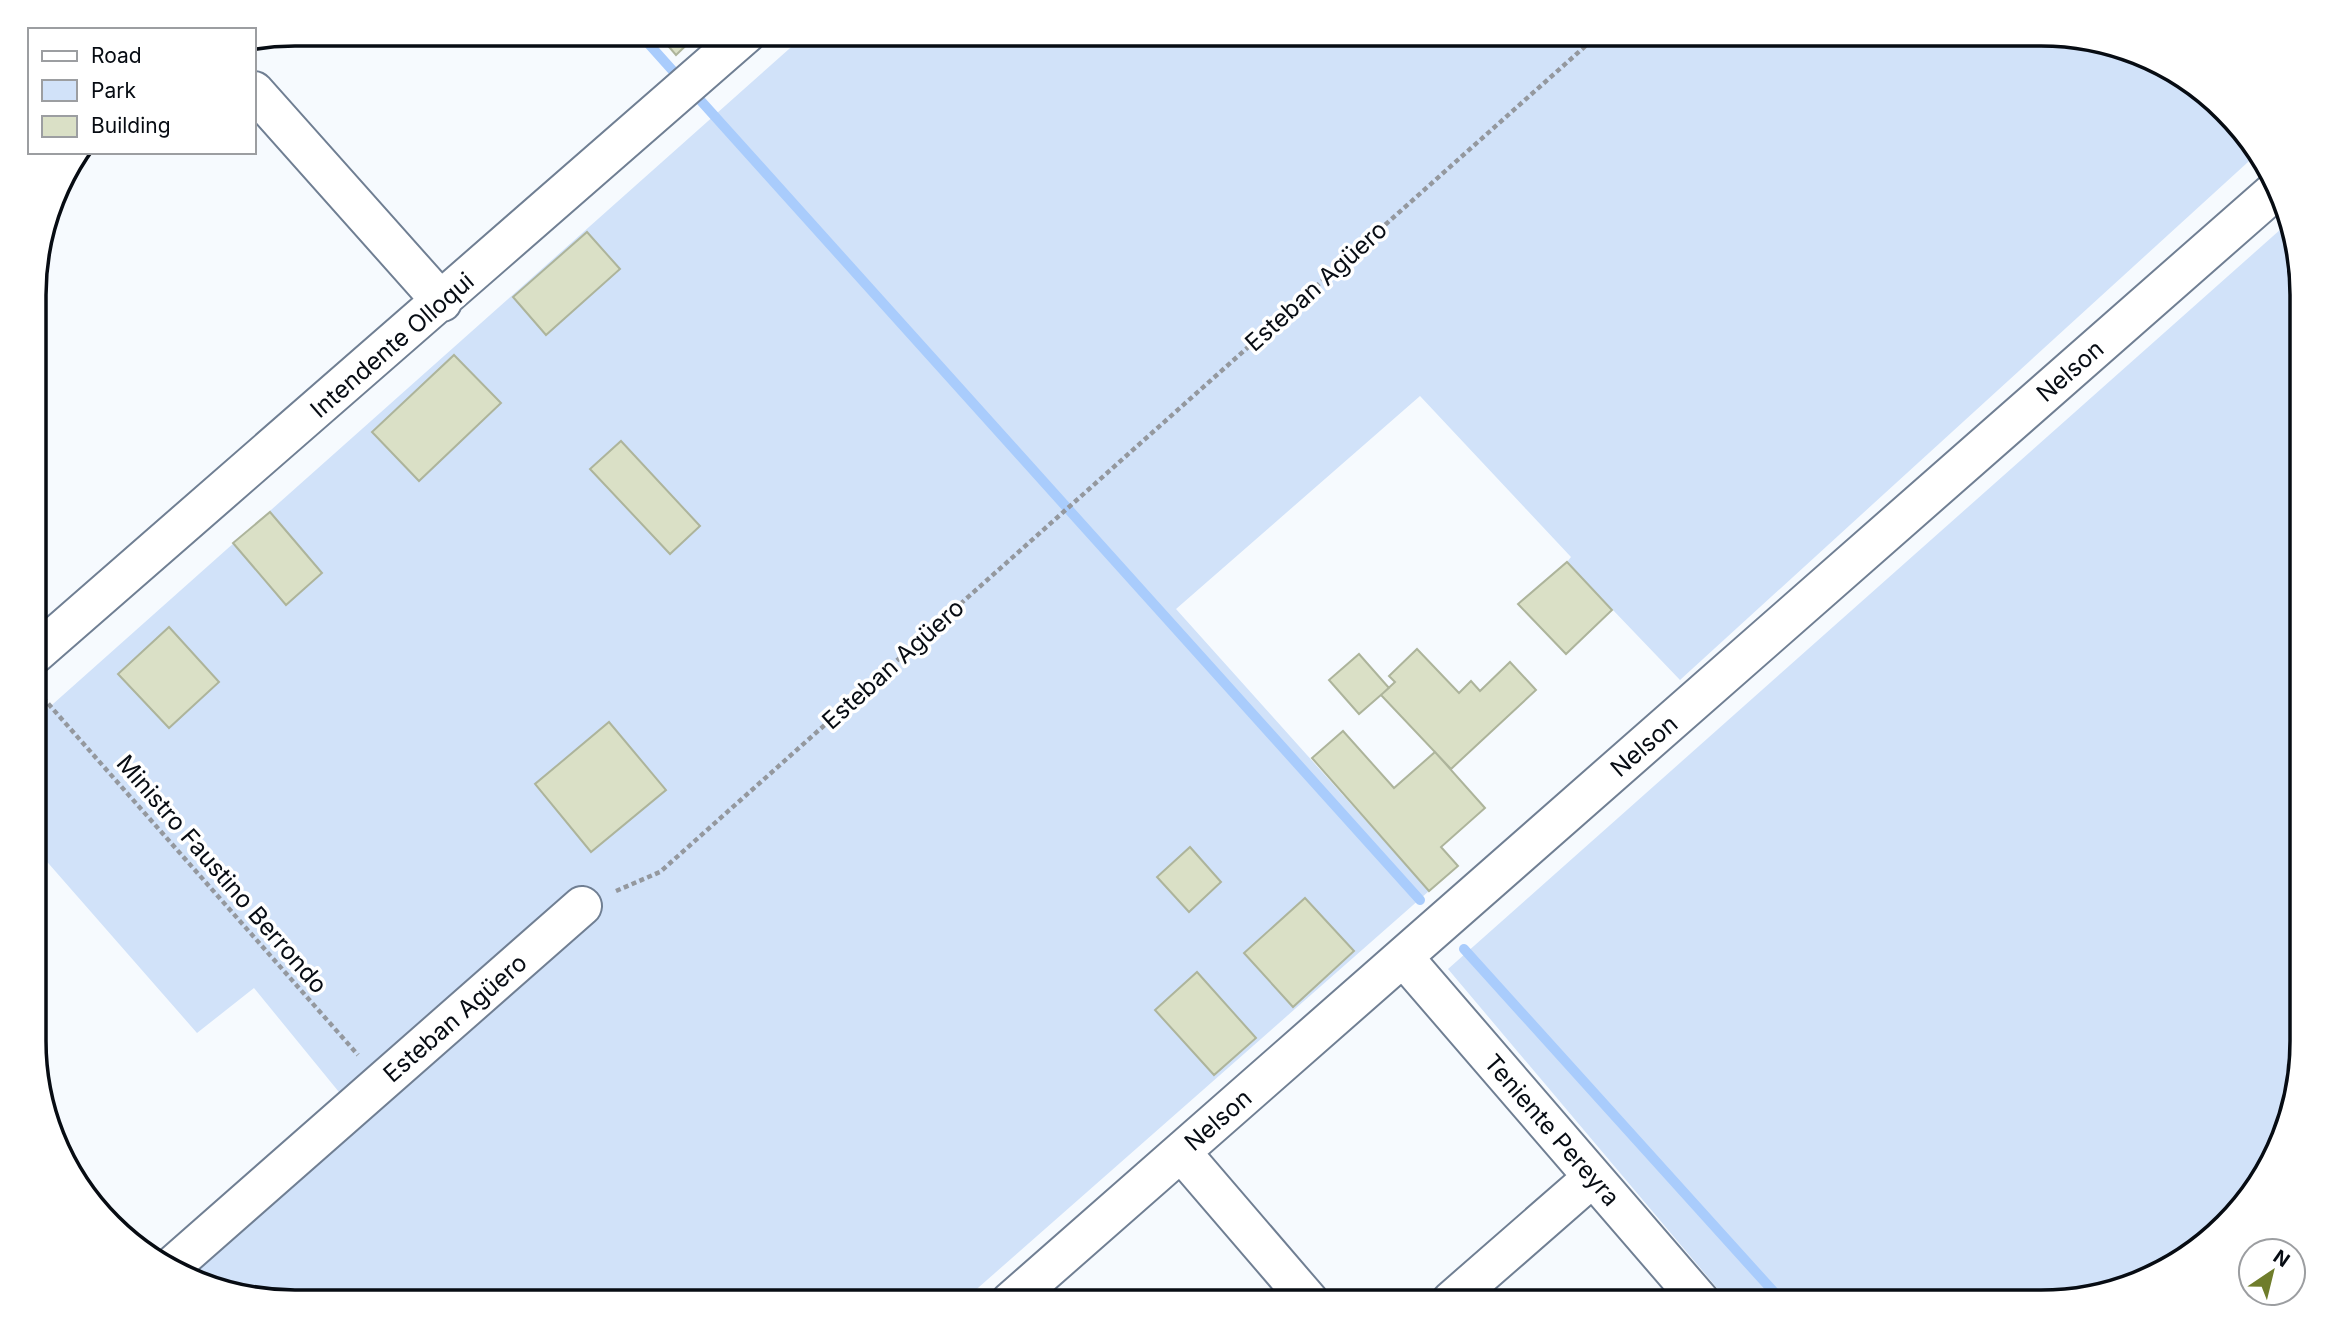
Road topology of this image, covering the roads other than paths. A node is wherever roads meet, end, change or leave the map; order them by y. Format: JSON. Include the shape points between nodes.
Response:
{"nodes":[{"id":1,"x":732,"y":46,"type":"edge"},
{"id":2,"x":256,"y":93,"type":"edge"},
{"id":3,"x":2269,"y":196,"type":"edge"},
{"id":4,"x":442,"y":302,"type":"junction"},
{"id":5,"x":46,"y":645,"type":"edge"},
{"id":6,"x":582,"y":906,"type":"road end"},
{"id":7,"x":1404,"y":958,"type":"junction"},
{"id":8,"x":1181,"y":1152,"type":"junction"},
{"id":9,"x":1593,"y":1177,"type":"junction"},
{"id":10,"x":178,"y":1261,"type":"edge"},
{"id":11,"x":1023,"y":1290,"type":"edge"},
{"id":12,"x":1300,"y":1290,"type":"edge"},
{"id":13,"x":1464,"y":1290,"type":"edge"},
{"id":14,"x":1691,"y":1290,"type":"edge"}],
"edges":[{"from":1,"to":4,"type":"street","name":"Intendente Olloqui"},
{"from":2,"to":4,"type":"street"},
{"from":3,"to":7,"type":"street","name":"Nelson"},
{"from":4,"to":5,"type":"street","name":"Intendente Olloqui"},
{"from":6,"to":10,"type":"street","name":"Esteban Agüero"},
{"from":7,"to":8,"type":"street","name":"Nelson"},
{"from":7,"to":9,"type":"street","name":"Teniente Pereyra"},
{"from":8,"to":11,"type":"street","name":"Nelson"},
{"from":8,"to":12,"type":"street"},
{"from":9,"to":13,"type":"street"},
{"from":9,"to":14,"type":"street","name":"Teniente Pereyra"}]}
